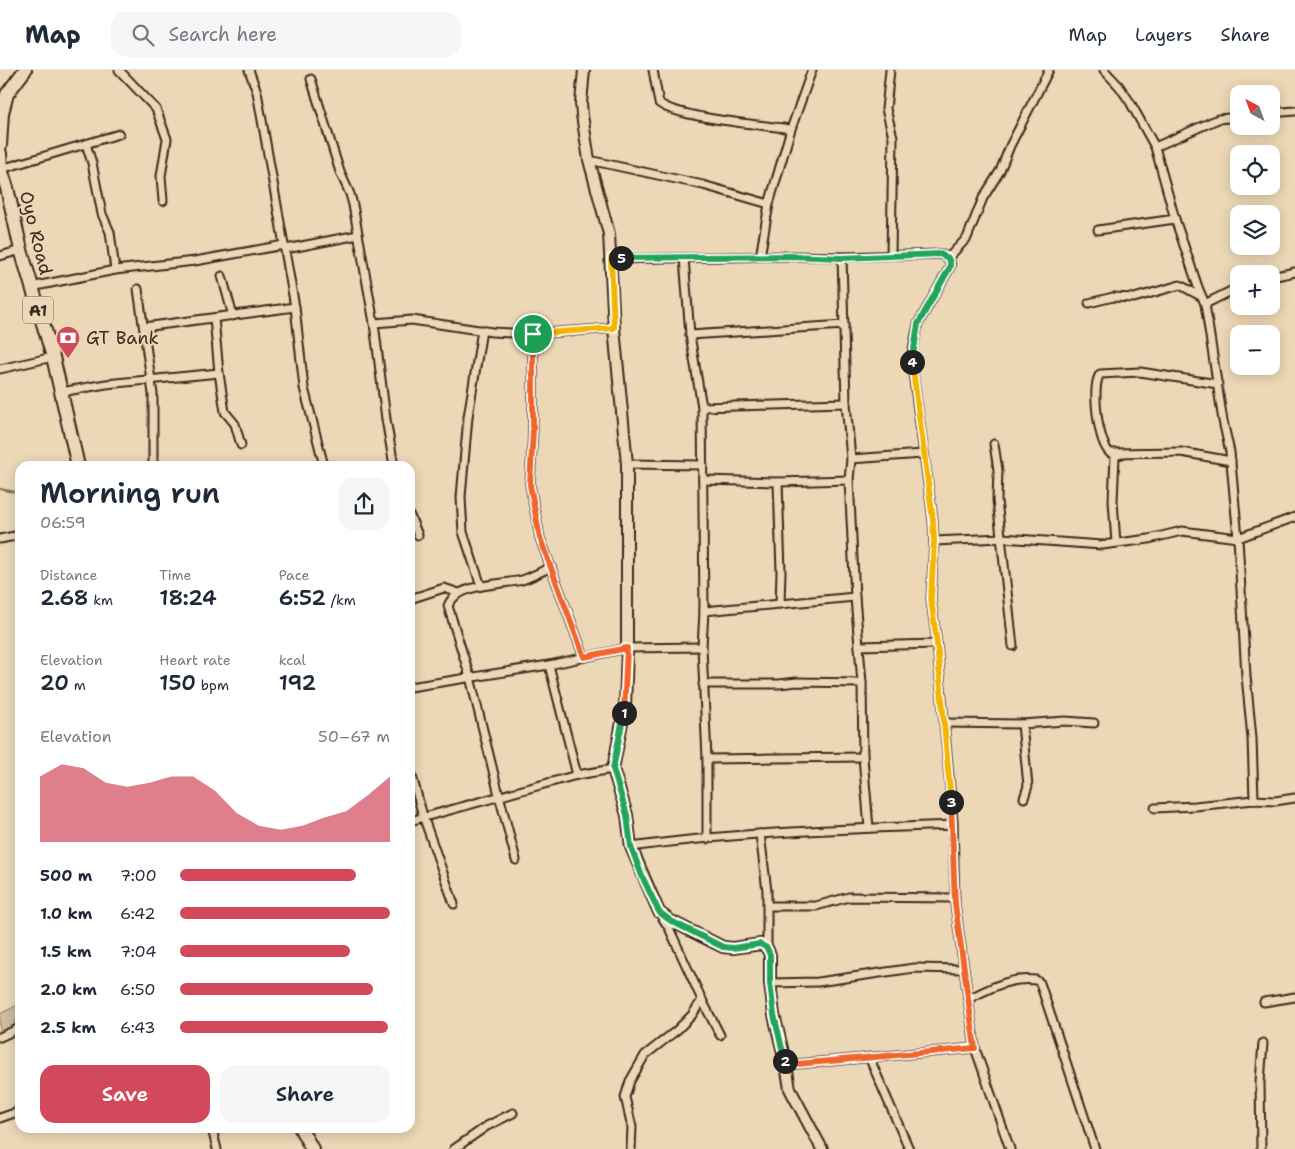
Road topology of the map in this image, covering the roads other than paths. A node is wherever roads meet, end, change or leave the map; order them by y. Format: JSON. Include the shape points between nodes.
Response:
{"nodes":[{"id":1,"x":25,"y":70,"type":"edge"},
{"id":2,"x":119,"y":70,"type":"edge"},
{"id":3,"x":249,"y":70,"type":"edge"},
{"id":4,"x":584,"y":70,"type":"edge"},
{"id":5,"x":653,"y":70,"type":"edge"},
{"id":6,"x":812,"y":70,"type":"edge"},
{"id":7,"x":890,"y":70,"type":"edge"},
{"id":8,"x":1049,"y":70,"type":"edge"},
{"id":9,"x":1104,"y":70,"type":"edge"},
{"id":10,"x":311,"y":79,"type":"dead end"},
{"id":11,"x":1295,"y":111,"type":"edge"},
{"id":12,"x":1280,"y":112,"type":"edge"},
{"id":13,"x":1230,"y":117,"type":"edge"},
{"id":14,"x":791,"y":129,"type":"junction"},
{"id":15,"x":118,"y":134,"type":"dead end"},
{"id":16,"x":86,"y":144,"type":"junction"},
{"id":17,"x":0,"y":146,"type":"edge"},
{"id":18,"x":1154,"y":147,"type":"junction"},
{"id":19,"x":0,"y":153,"type":"edge"},
{"id":20,"x":589,"y":160,"type":"junction"},
{"id":21,"x":1,"y":169,"type":"edge"},
{"id":22,"x":163,"y":201,"type":"dead end"},
{"id":23,"x":769,"y":204,"type":"junction"},
{"id":24,"x":1175,"y":219,"type":"junction"},
{"id":25,"x":1098,"y":230,"type":"dead end"},
{"id":26,"x":358,"y":235,"type":"junction"},
{"id":27,"x":285,"y":247,"type":"junction"},
{"id":28,"x":21,"y":250,"type":"junction"},
{"id":29,"x":891,"y":255,"type":"junction"},
{"id":30,"x":0,"y":256,"type":"edge"},
{"id":31,"x":760,"y":257,"type":"junction"},
{"id":32,"x":611,"y":258,"type":"junction"},
{"id":33,"x":684,"y":258,"type":"junction"},
{"id":34,"x":842,"y":258,"type":"junction"},
{"id":35,"x":948,"y":258,"type":"junction"},
{"id":36,"x":115,"y":270,"type":"junction"},
{"id":37,"x":1295,"y":272,"type":"edge"},
{"id":38,"x":1280,"y":275,"type":"edge"},
{"id":39,"x":222,"y":276,"type":"dead end"},
{"id":40,"x":32,"y":287,"type":"junction"},
{"id":41,"x":138,"y":290,"type":"dead end"},
{"id":42,"x":1230,"y":291,"type":"edge"},
{"id":43,"x":1204,"y":301,"type":"junction"},
{"id":44,"x":1089,"y":303,"type":"dead end"},
{"id":45,"x":296,"y":307,"type":"junction"},
{"id":46,"x":233,"y":316,"type":"junction"},
{"id":47,"x":214,"y":318,"type":"junction"},
{"id":48,"x":374,"y":322,"type":"junction"},
{"id":49,"x":844,"y":325,"type":"junction"},
{"id":50,"x":144,"y":326,"type":"junction"},
{"id":51,"x":614,"y":328,"type":"junction"},
{"id":52,"x":482,"y":330,"type":"junction"},
{"id":53,"x":533,"y":334,"type":"junction"},
{"id":54,"x":690,"y":335,"type":"junction"},
{"id":55,"x":53,"y":357,"type":"junction"},
{"id":56,"x":0,"y":369,"type":"edge"},
{"id":57,"x":219,"y":373,"type":"junction"},
{"id":58,"x":150,"y":380,"type":"junction"},
{"id":59,"x":1218,"y":384,"type":"junction"},
{"id":60,"x":60,"y":392,"type":"junction"},
{"id":61,"x":846,"y":403,"type":"junction"},
{"id":62,"x":702,"y":407,"type":"junction"},
{"id":63,"x":994,"y":444,"type":"dead end"},
{"id":64,"x":241,"y":445,"type":"dead end"},
{"id":65,"x":1122,"y":453,"type":"junction"},
{"id":66,"x":923,"y":454,"type":"junction"},
{"id":67,"x":851,"y":459,"type":"junction"},
{"id":68,"x":77,"y":461,"type":"edge"},
{"id":69,"x":153,"y":461,"type":"edge"},
{"id":70,"x":323,"y":461,"type":"edge"},
{"id":71,"x":393,"y":461,"type":"edge"},
{"id":72,"x":1231,"y":461,"type":"junction"},
{"id":73,"x":627,"y":464,"type":"junction"},
{"id":74,"x":702,"y":465,"type":"junction"},
{"id":75,"x":703,"y":480,"type":"junction"},
{"id":76,"x":850,"y":480,"type":"junction"},
{"id":77,"x":778,"y":482,"type":"junction"},
{"id":78,"x":1295,"y":516,"type":"edge"},
{"id":79,"x":415,"y":528,"type":"edge"},
{"id":80,"x":418,"y":535,"type":"dead end"},
{"id":81,"x":15,"y":536,"type":"edge"},
{"id":82,"x":1002,"y":538,"type":"junction"},
{"id":83,"x":1238,"y":538,"type":"junction"},
{"id":84,"x":0,"y":539,"type":"edge"},
{"id":85,"x":934,"y":541,"type":"junction"},
{"id":86,"x":1116,"y":543,"type":"junction"},
{"id":87,"x":551,"y":567,"type":"junction"},
{"id":88,"x":481,"y":586,"type":"junction"},
{"id":89,"x":460,"y":594,"type":"junction"},
{"id":90,"x":415,"y":597,"type":"edge"},
{"id":91,"x":855,"y":597,"type":"junction"},
{"id":92,"x":780,"y":604,"type":"junction"},
{"id":93,"x":704,"y":611,"type":"junction"},
{"id":94,"x":937,"y":644,"type":"junction"},
{"id":95,"x":859,"y":646,"type":"junction"},
{"id":96,"x":1013,"y":646,"type":"dead end"},
{"id":97,"x":702,"y":647,"type":"junction"},
{"id":98,"x":627,"y":648,"type":"junction"},
{"id":99,"x":584,"y":657,"type":"junction"},
{"id":100,"x":549,"y":665,"type":"junction"},
{"id":101,"x":470,"y":677,"type":"junction"},
{"id":102,"x":862,"y":683,"type":"junction"},
{"id":103,"x":703,"y":684,"type":"junction"},
{"id":104,"x":415,"y":685,"type":"edge"},
{"id":105,"x":945,"y":723,"type":"junction"},
{"id":106,"x":1094,"y":723,"type":"dead end"},
{"id":107,"x":1022,"y":724,"type":"junction"},
{"id":108,"x":863,"y":757,"type":"junction"},
{"id":109,"x":706,"y":759,"type":"junction"},
{"id":110,"x":613,"y":769,"type":"junction"},
{"id":111,"x":577,"y":775,"type":"junction"},
{"id":112,"x":415,"y":787,"type":"edge"},
{"id":113,"x":499,"y":795,"type":"junction"},
{"id":114,"x":1024,"y":798,"type":"dead end"},
{"id":115,"x":1295,"y":798,"type":"edge"},
{"id":116,"x":1254,"y":800,"type":"junction"},
{"id":117,"x":1155,"y":808,"type":"dead end"},
{"id":118,"x":423,"y":816,"type":"junction"},
{"id":119,"x":415,"y":819,"type":"edge"},
{"id":120,"x":953,"y":826,"type":"junction"},
{"id":121,"x":869,"y":828,"type":"junction"},
{"id":122,"x":760,"y":834,"type":"junction"},
{"id":123,"x":707,"y":839,"type":"junction"},
{"id":124,"x":631,"y":847,"type":"junction"},
{"id":125,"x":516,"y":860,"type":"dead end"},
{"id":126,"x":955,"y":898,"type":"junction"},
{"id":127,"x":454,"y":904,"type":"dead end"},
{"id":128,"x":768,"y":906,"type":"junction"},
{"id":129,"x":659,"y":912,"type":"junction"},
{"id":130,"x":767,"y":948,"type":"junction"},
{"id":131,"x":964,"y":969,"type":"junction"},
{"id":132,"x":770,"y":983,"type":"junction"},
{"id":133,"x":1295,"y":997,"type":"edge"},
{"id":134,"x":702,"y":1000,"type":"junction"},
{"id":135,"x":968,"y":1000,"type":"junction"},
{"id":136,"x":1264,"y":1002,"type":"dead end"},
{"id":137,"x":15,"y":1030,"type":"edge"},
{"id":138,"x":720,"y":1035,"type":"dead end"},
{"id":139,"x":0,"y":1037,"type":"edge"},
{"id":140,"x":1263,"y":1043,"type":"dead end"},
{"id":141,"x":975,"y":1048,"type":"junction"},
{"id":142,"x":869,"y":1057,"type":"junction"},
{"id":143,"x":786,"y":1065,"type":"junction"},
{"id":144,"x":15,"y":1113,"type":"edge"},
{"id":145,"x":513,"y":1113,"type":"dead end"},
{"id":146,"x":0,"y":1118,"type":"edge"},
{"id":147,"x":213,"y":1133,"type":"edge"},
{"id":148,"x":303,"y":1133,"type":"edge"},
{"id":149,"x":217,"y":1149,"type":"edge"},
{"id":150,"x":312,"y":1149,"type":"edge"},
{"id":151,"x":454,"y":1149,"type":"edge"},
{"id":152,"x":631,"y":1149,"type":"edge"},
{"id":153,"x":822,"y":1149,"type":"edge"},
{"id":154,"x":909,"y":1149,"type":"edge"},
{"id":155,"x":1010,"y":1149,"type":"edge"},
{"id":156,"x":1095,"y":1149,"type":"edge"},
{"id":157,"x":1261,"y":1149,"type":"edge"}],
"edges":[{"from":1,"to":17,"type":"highway","via":[[7,94]]},
{"from":2,"to":22,"type":"street","via":[[156,109],[167,139],[161,176]]},
{"from":3,"to":27,"type":"street","via":[[257,92]]},
{"from":4,"to":20,"type":"street","via":[[581,103]]},
{"from":5,"to":14,"type":"street","via":[[659,103],[665,108],[697,116]]},
{"from":6,"to":14,"type":"street"},
{"from":7,"to":29,"type":"street","via":[[886,108],[893,137]]},
{"from":8,"to":35,"type":"street","via":[[1000,171],[983,198],[967,238]]},
{"from":9,"to":18,"type":"street","via":[[1130,102]]},
{"from":10,"to":26,"type":"street","via":[[350,194]]},
{"from":11,"to":12,"type":"street"},
{"from":13,"to":18,"type":"street","via":[[1218,119]]},
{"from":14,"to":23,"type":"street"},
{"from":15,"to":16,"type":"street"},
{"from":16,"to":21,"type":"street"},
{"from":16,"to":36,"type":"street","via":[[102,214],[110,232]]},
{"from":18,"to":24,"type":"street"},
{"from":19,"to":21,"type":"highway","name":"Oyo Road","number":"A1"},
{"from":20,"to":23,"type":"street","via":[[703,185]]},
{"from":20,"to":32,"type":"street","via":[[609,234]]},
{"from":21,"to":28,"type":"highway","name":"Oyo Road","number":"A1"},
{"from":23,"to":31,"type":"street"},
{"from":24,"to":25,"type":"street"},
{"from":24,"to":43,"type":"street"},
{"from":26,"to":27,"type":"street"},
{"from":26,"to":48,"type":"street"},
{"from":27,"to":36,"type":"street"},
{"from":27,"to":45,"type":"street"},
{"from":28,"to":30,"type":"street"},
{"from":28,"to":40,"type":"highway","name":"Oyo Road","number":"A1"},
{"from":29,"to":34,"type":"street"},
{"from":29,"to":35,"type":"street","via":[[940,254]]},
{"from":31,"to":33,"type":"street"},
{"from":31,"to":34,"type":"street"},
{"from":32,"to":33,"type":"street"},
{"from":32,"to":51,"type":"street"},
{"from":33,"to":54,"type":"street"},
{"from":34,"to":49,"type":"street"},
{"from":35,"to":66,"type":"street","via":[[950,267],[918,324],[912,354]]},
{"from":36,"to":40,"type":"street"},
{"from":37,"to":38,"type":"street"},
{"from":39,"to":46,"type":"street"},
{"from":40,"to":55,"type":"highway","name":"Oyo Road","number":"A1"},
{"from":41,"to":50,"type":"street"},
{"from":42,"to":43,"type":"street"},
{"from":43,"to":44,"type":"street","via":[[1180,285],[1134,298],[1113,297]]},
{"from":43,"to":59,"type":"street"},
{"from":45,"to":46,"type":"street"},
{"from":45,"to":70,"type":"street","via":[[304,388]]},
{"from":46,"to":47,"type":"street"},
{"from":47,"to":50,"type":"street"},
{"from":47,"to":57,"type":"street"},
{"from":48,"to":52,"type":"street","via":[[412,320]]},
{"from":48,"to":71,"type":"street"},
{"from":49,"to":54,"type":"street"},
{"from":49,"to":61,"type":"street"},
{"from":50,"to":58,"type":"street"},
{"from":51,"to":53,"type":"street"},
{"from":51,"to":73,"type":"street"},
{"from":52,"to":53,"type":"street"},
{"from":52,"to":88,"type":"street","via":[[468,417],[461,497],[463,532]]},
{"from":53,"to":87,"type":"street","via":[[530,485],[540,538]]},
{"from":54,"to":62,"type":"street"},
{"from":55,"to":56,"type":"street"},
{"from":55,"to":60,"type":"highway","name":"Oyo Road","number":"A1"},
{"from":57,"to":58,"type":"street"},
{"from":57,"to":64,"type":"street","via":[[225,412],[235,424]]},
{"from":58,"to":60,"type":"street"},
{"from":58,"to":69,"type":"street","via":[[154,405]]},
{"from":59,"to":65,"type":"street","via":[[1140,372],[1098,375],[1096,398],[1103,444],[1110,453]]},
{"from":59,"to":72,"type":"street"},
{"from":60,"to":68,"type":"highway","name":"Oyo Road","number":"A1"},
{"from":61,"to":62,"type":"street"},
{"from":61,"to":67,"type":"street"},
{"from":62,"to":74,"type":"street"},
{"from":63,"to":82,"type":"street"},
{"from":65,"to":72,"type":"street","via":[[1182,452]]},
{"from":65,"to":86,"type":"street","via":[[1115,456],[1113,501]]},
{"from":66,"to":67,"type":"street"},
{"from":66,"to":85,"type":"street"},
{"from":67,"to":76,"type":"street"},
{"from":72,"to":83,"type":"street"},
{"from":73,"to":74,"type":"street"},
{"from":73,"to":98,"type":"street"},
{"from":74,"to":75,"type":"street"},
{"from":75,"to":77,"type":"street"},
{"from":75,"to":93,"type":"street"},
{"from":76,"to":77,"type":"street"},
{"from":76,"to":91,"type":"street"},
{"from":77,"to":92,"type":"street"},
{"from":78,"to":83,"type":"street"},
{"from":79,"to":80,"type":"street"},
{"from":81,"to":84,"type":"street"},
{"from":82,"to":85,"type":"street"},
{"from":82,"to":86,"type":"street","via":[[1074,544]]},
{"from":82,"to":96,"type":"street"},
{"from":83,"to":86,"type":"street","via":[[1182,531]]},
{"from":83,"to":116,"type":"street"},
{"from":85,"to":94,"type":"street","via":[[931,599]]},
{"from":87,"to":88,"type":"street","via":[[522,580]]},
{"from":87,"to":99,"type":"street"},
{"from":88,"to":89,"type":"street"},
{"from":89,"to":90,"type":"street","via":[[444,588]]},
{"from":89,"to":101,"type":"street","via":[[448,606]]},
{"from":91,"to":92,"type":"street"},
{"from":91,"to":95,"type":"street"},
{"from":92,"to":93,"type":"street"},
{"from":93,"to":97,"type":"street"},
{"from":94,"to":95,"type":"street"},
{"from":94,"to":105,"type":"street"},
{"from":95,"to":102,"type":"street"},
{"from":97,"to":98,"type":"street"},
{"from":97,"to":103,"type":"street"},
{"from":98,"to":99,"type":"street"},
{"from":98,"to":110,"type":"street","via":[[625,707]]},
{"from":99,"to":100,"type":"street"},
{"from":100,"to":101,"type":"street"},
{"from":100,"to":111,"type":"street"},
{"from":101,"to":104,"type":"street"},
{"from":101,"to":113,"type":"street"},
{"from":102,"to":103,"type":"street"},
{"from":102,"to":108,"type":"street"},
{"from":103,"to":109,"type":"street"},
{"from":105,"to":107,"type":"street"},
{"from":105,"to":120,"type":"street"},
{"from":106,"to":107,"type":"street"},
{"from":107,"to":114,"type":"street","via":[[1028,786]]},
{"from":108,"to":109,"type":"street"},
{"from":108,"to":121,"type":"street"},
{"from":109,"to":123,"type":"street"},
{"from":110,"to":111,"type":"street"},
{"from":110,"to":124,"type":"street","via":[[627,815]]},
{"from":111,"to":113,"type":"street"},
{"from":112,"to":118,"type":"street"},
{"from":113,"to":118,"type":"street"},
{"from":113,"to":125,"type":"street"},
{"from":115,"to":116,"type":"street"},
{"from":116,"to":117,"type":"street"},
{"from":118,"to":119,"type":"street"},
{"from":118,"to":127,"type":"street"},
{"from":120,"to":121,"type":"street"},
{"from":120,"to":126,"type":"street"},
{"from":121,"to":122,"type":"street"},
{"from":122,"to":123,"type":"street"},
{"from":122,"to":128,"type":"street"},
{"from":123,"to":124,"type":"street"},
{"from":124,"to":129,"type":"street"},
{"from":126,"to":128,"type":"street","via":[[849,898],[816,906]]},
{"from":126,"to":131,"type":"street"},
{"from":128,"to":130,"type":"street"},
{"from":129,"to":130,"type":"street","via":[[723,947],[760,944]]},
{"from":129,"to":134,"type":"street"},
{"from":130,"to":132,"type":"street"},
{"from":131,"to":132,"type":"street","via":[[914,968],[818,982]]},
{"from":131,"to":135,"type":"street"},
{"from":132,"to":143,"type":"street"},
{"from":133,"to":136,"type":"street"},
{"from":134,"to":138,"type":"street"},
{"from":134,"to":152,"type":"street","via":[[670,1037],[645,1055],[630,1081],[625,1097],[632,1127]]},
{"from":135,"to":141,"type":"street"},
{"from":135,"to":156,"type":"street","via":[[999,984],[1021,978],[1040,983]]},
{"from":137,"to":139,"type":"street"},
{"from":140,"to":157,"type":"street"},
{"from":141,"to":142,"type":"street"},
{"from":141,"to":155,"type":"street"},
{"from":142,"to":143,"type":"street"},
{"from":142,"to":154,"type":"street"},
{"from":143,"to":153,"type":"street","via":[[790,1088]]},
{"from":144,"to":146,"type":"street"},
{"from":145,"to":151,"type":"street"},
{"from":147,"to":149,"type":"street"},
{"from":148,"to":150,"type":"highway"}]}
